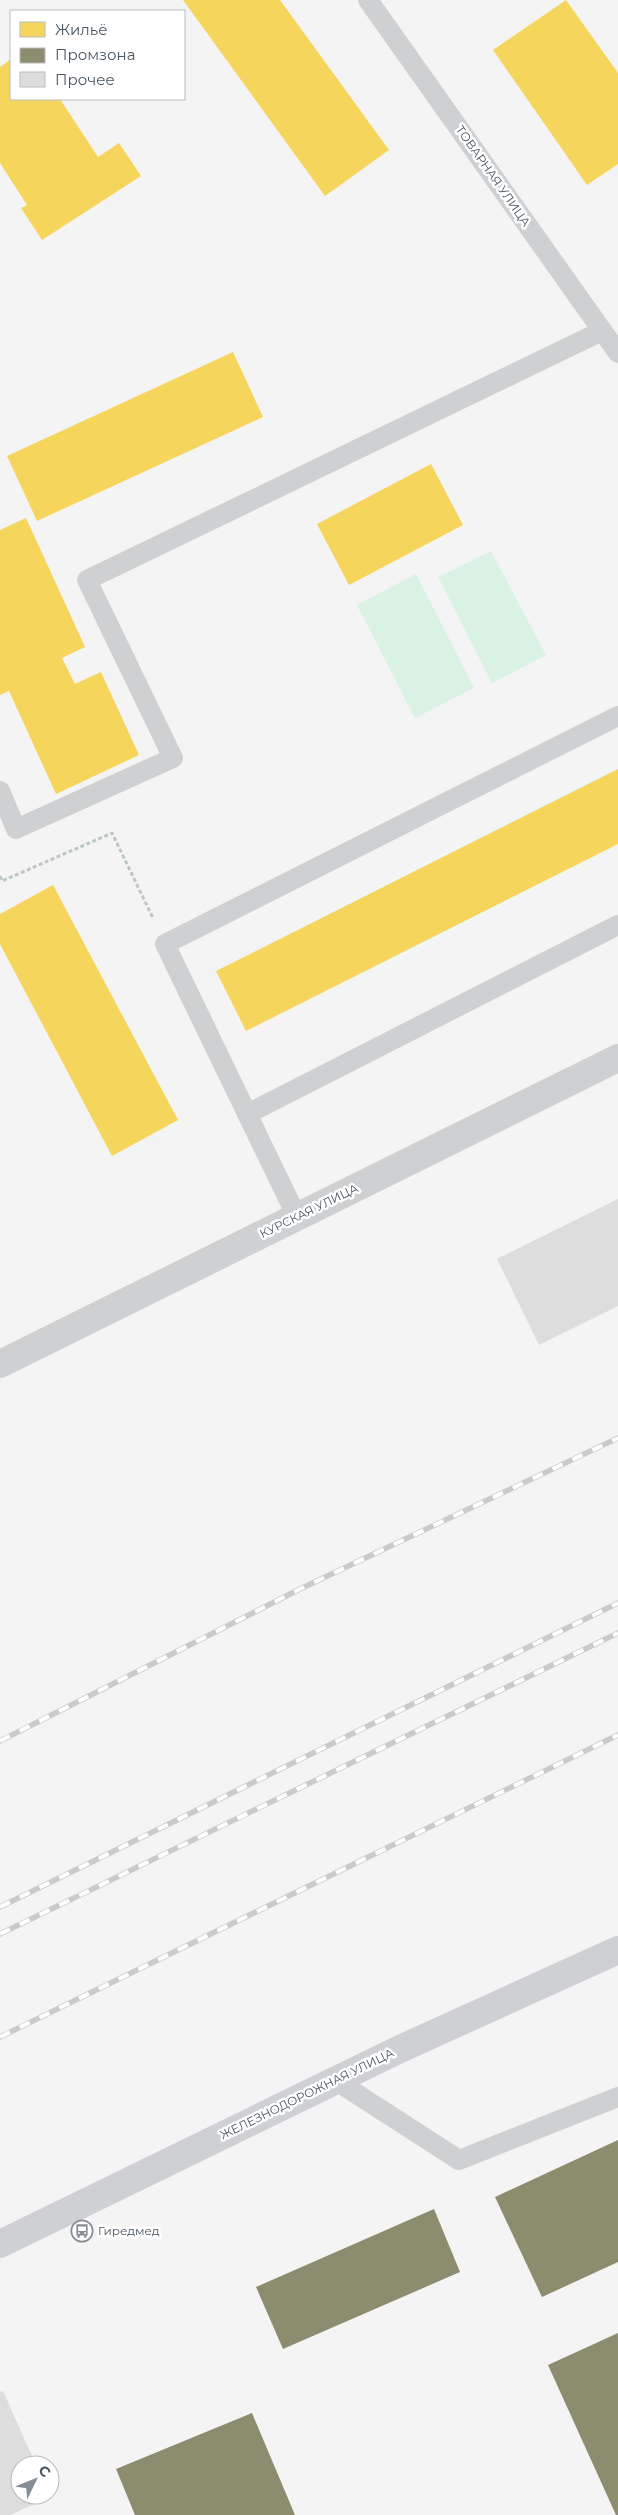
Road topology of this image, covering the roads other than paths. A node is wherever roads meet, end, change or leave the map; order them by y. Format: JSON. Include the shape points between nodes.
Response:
{"nodes":[{"id":1,"x":368,"y":0,"type":"edge"},
{"id":2,"x":602,"y":330,"type":"junction"},
{"id":3,"x":618,"y":353,"type":"edge"},
{"id":4,"x":618,"y":716,"type":"edge"},
{"id":5,"x":0,"y":791,"type":"edge"},
{"id":6,"x":618,"y":925,"type":"edge"},
{"id":7,"x":618,"y":1058,"type":"edge"},
{"id":8,"x":247,"y":1114,"type":"junction"},
{"id":9,"x":296,"y":1217,"type":"junction"},
{"id":10,"x":0,"y":1364,"type":"edge"},
{"id":11,"x":618,"y":1950,"type":"edge"},
{"id":12,"x":335,"y":2080,"type":"junction"},
{"id":13,"x":618,"y":2097,"type":"edge"},
{"id":14,"x":0,"y":2244,"type":"edge"}],
"edges":[{"from":1,"to":2,"type":"lane","name":"ТОВАРНАЯ УЛИЦА"},
{"from":2,"to":3,"type":"lane","name":"ТОВАРНАЯ УЛИЦА"},
{"from":2,"to":5,"type":"lane","via":[[87,580],[173,758],[16,828]]},
{"from":4,"to":8,"type":"lane","via":[[165,944]]},
{"from":6,"to":8,"type":"lane"},
{"from":7,"to":9,"type":"street","name":"КУРСКАЯ УЛИЦА"},
{"from":8,"to":9,"type":"lane"},
{"from":9,"to":10,"type":"street","name":"КУРСКАЯ УЛИЦА"},
{"from":11,"to":12,"type":"main road","name":"ЖЕЛЕЗНОДОРОЖНАЯ УЛИЦА"},
{"from":12,"to":13,"type":"lane","via":[[458,2160]]},
{"from":12,"to":14,"type":"main road","name":"ЖЕЛЕЗНОДОРОЖНАЯ УЛИЦА"}]}
